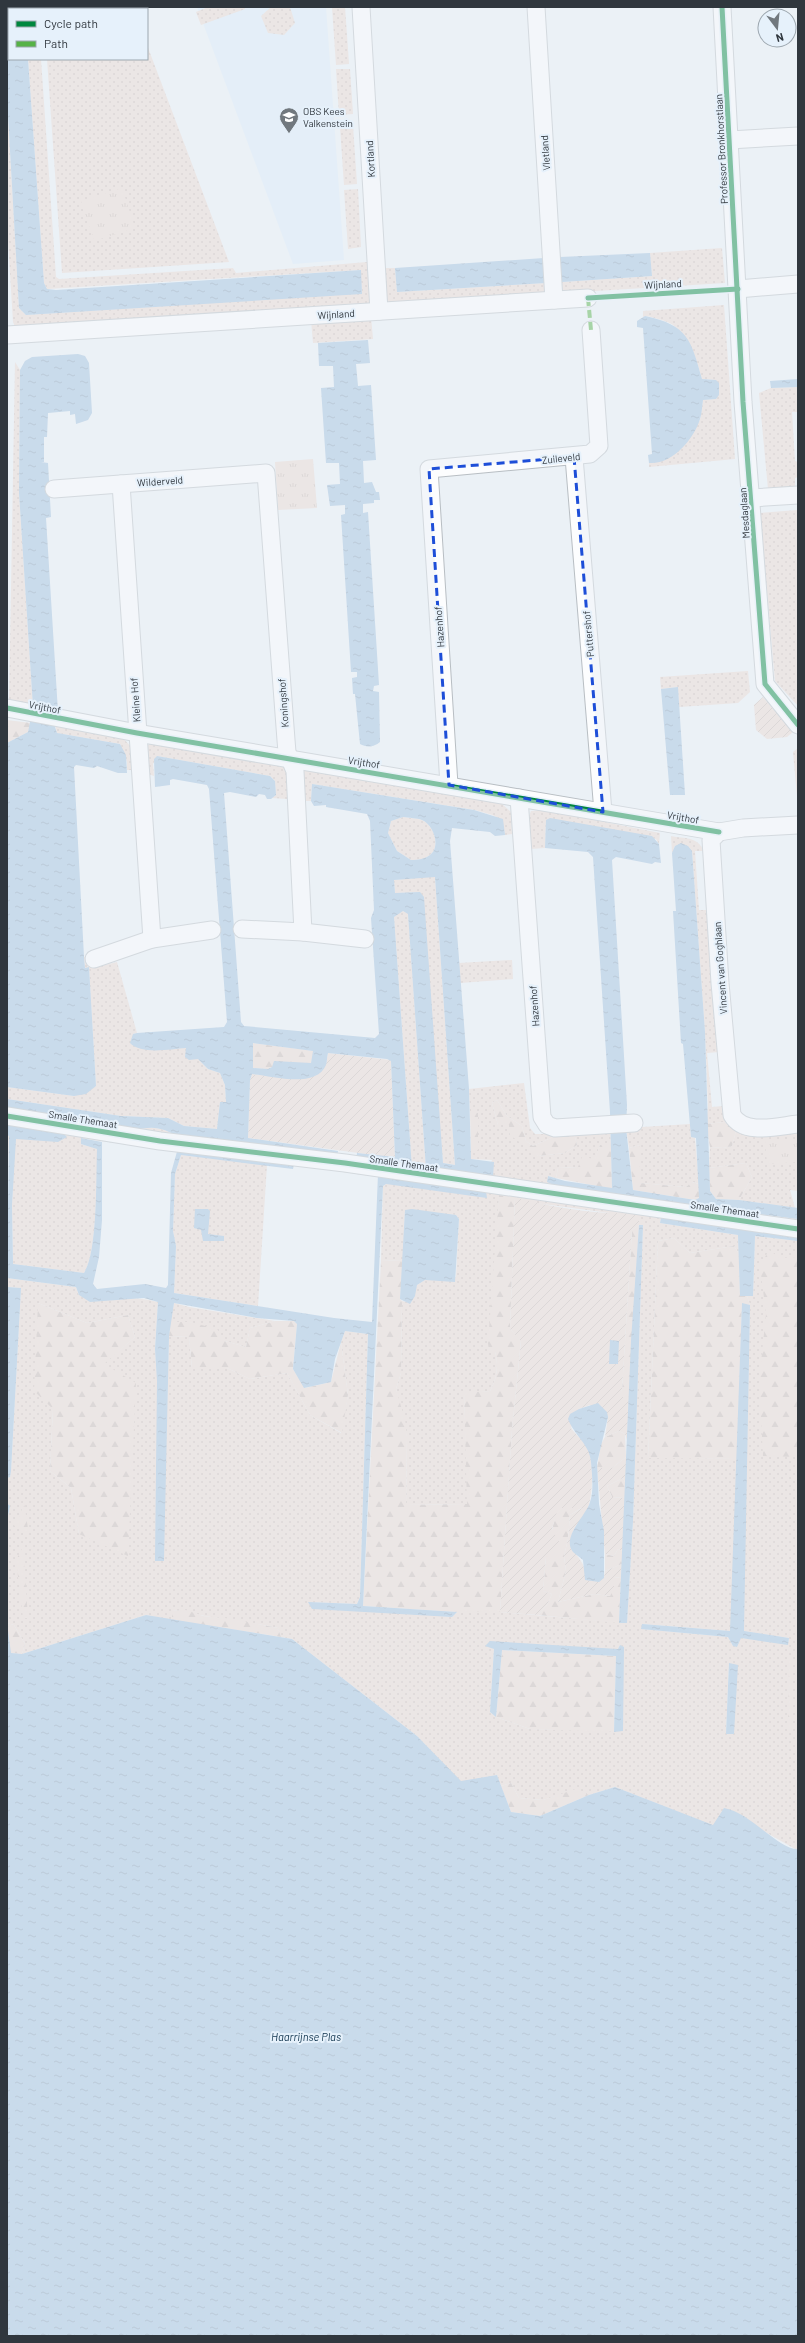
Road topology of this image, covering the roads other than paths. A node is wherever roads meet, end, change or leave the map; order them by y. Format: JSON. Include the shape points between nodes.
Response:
{"nodes":[{"id":1,"x":361,"y":7,"type":"edge"},
{"id":2,"x":536,"y":7,"type":"edge"},
{"id":3,"x":722,"y":7,"type":"edge"},
{"id":4,"x":798,"y":136,"type":"edge"},
{"id":5,"x":729,"y":140,"type":"junction"},
{"id":6,"x":798,"y":284,"type":"edge"},
{"id":7,"x":738,"y":289,"type":"junction"},
{"id":8,"x":588,"y":298,"type":"dead end"},
{"id":9,"x":554,"y":300,"type":"junction"},
{"id":10,"x":379,"y":311,"type":"junction"},
{"id":11,"x":591,"y":330,"type":"dead end"},
{"id":12,"x":7,"y":335,"type":"edge"},
{"id":13,"x":574,"y":457,"type":"junction"},
{"id":14,"x":429,"y":469,"type":"joint"},
{"id":15,"x":266,"y":473,"type":"joint"},
{"id":16,"x":120,"y":484,"type":"junction"},
{"id":17,"x":54,"y":489,"type":"dead end"},
{"id":18,"x":798,"y":495,"type":"edge"},
{"id":19,"x":752,"y":498,"type":"junction"},
{"id":20,"x":7,"y":708,"type":"edge"},
{"id":21,"x":798,"y":725,"type":"edge"},
{"id":22,"x":138,"y":733,"type":"junction"},
{"id":23,"x":292,"y":760,"type":"junction"},
{"id":24,"x":449,"y":785,"type":"junction"},
{"id":25,"x":519,"y":798,"type":"junction"},
{"id":26,"x":603,"y":812,"type":"junction"},
{"id":27,"x":798,"y":825,"type":"edge"},
{"id":28,"x":718,"y":832,"type":"junction"},
{"id":29,"x":242,"y":929,"type":"dead end"},
{"id":30,"x":212,"y":930,"type":"dead end"},
{"id":31,"x":303,"y":932,"type":"junction"},
{"id":32,"x":152,"y":939,"type":"junction"},
{"id":33,"x":365,"y":939,"type":"dead end"},
{"id":34,"x":94,"y":959,"type":"dead end"},
{"id":35,"x":7,"y":1116,"type":"edge"},
{"id":36,"x":634,"y":1123,"type":"dead end"},
{"id":37,"x":798,"y":1124,"type":"edge"},
{"id":38,"x":798,"y":1229,"type":"edge"}],
"edges":[{"from":1,"to":10,"type":"street","name":"Kortland"},
{"from":2,"to":9,"type":"street","name":"Vletland"},
{"from":3,"to":5,"type":"street","name":"Professor Bronkhorstlaan"},
{"from":4,"to":5,"type":"street"},
{"from":5,"to":7,"type":"street","name":"Professor Bronkhorstlaan"},
{"from":6,"to":7,"type":"street"},
{"from":7,"to":19,"type":"street","name":"Mesdaglaan","via":[[743,402]]},
{"from":8,"to":9,"type":"street","name":"Wijnland"},
{"from":9,"to":10,"type":"street","name":"Wijnland"},
{"from":10,"to":12,"type":"street","name":"Wijnland"},
{"from":11,"to":13,"type":"street","name":"Zuileveld","via":[[599,446],[590,454]]},
{"from":13,"to":14,"type":"street","name":"Zuileveld"},
{"from":13,"to":26,"type":"street","name":"Puttershof"},
{"from":14,"to":24,"type":"street","name":"Hazenhof"},
{"from":15,"to":16,"type":"street","name":"Wilderveld"},
{"from":15,"to":23,"type":"street","name":"Koningshof","via":[[287,752]]},
{"from":16,"to":17,"type":"street","name":"Wilderveld"},
{"from":16,"to":22,"type":"street","name":"Kleine Hof"},
{"from":18,"to":19,"type":"street"},
{"from":19,"to":21,"type":"street","name":"Mesdaglaan","via":[[765,684]]},
{"from":20,"to":22,"type":"street","name":"Vrijthof"},
{"from":22,"to":23,"type":"street","name":"Vrijthof"},
{"from":22,"to":32,"type":"street","name":"Kleine Hof"},
{"from":23,"to":24,"type":"street","name":"Vrijthof"},
{"from":23,"to":31,"type":"street","name":"Koningshof","via":[[295,771]]},
{"from":24,"to":25,"type":"street","name":"Vrijthof"},
{"from":25,"to":26,"type":"street","name":"Vrijthof"},
{"from":25,"to":36,"type":"street","name":"Hazenhof","via":[[542,1117],[547,1125],[555,1128]]},
{"from":26,"to":28,"type":"street","name":"Vrijthof"},
{"from":27,"to":28,"type":"street"},
{"from":28,"to":37,"type":"street","name":"Vincent van Goghlaan","via":[[711,840],[732,1115],[743,1126],[757,1128]]},
{"from":29,"to":31,"type":"street"},
{"from":30,"to":32,"type":"street"},
{"from":31,"to":33,"type":"street"},
{"from":32,"to":34,"type":"street"},
{"from":35,"to":38,"type":"street","name":"Smalle Themaat","via":[[160,1141],[345,1163]]}]}
